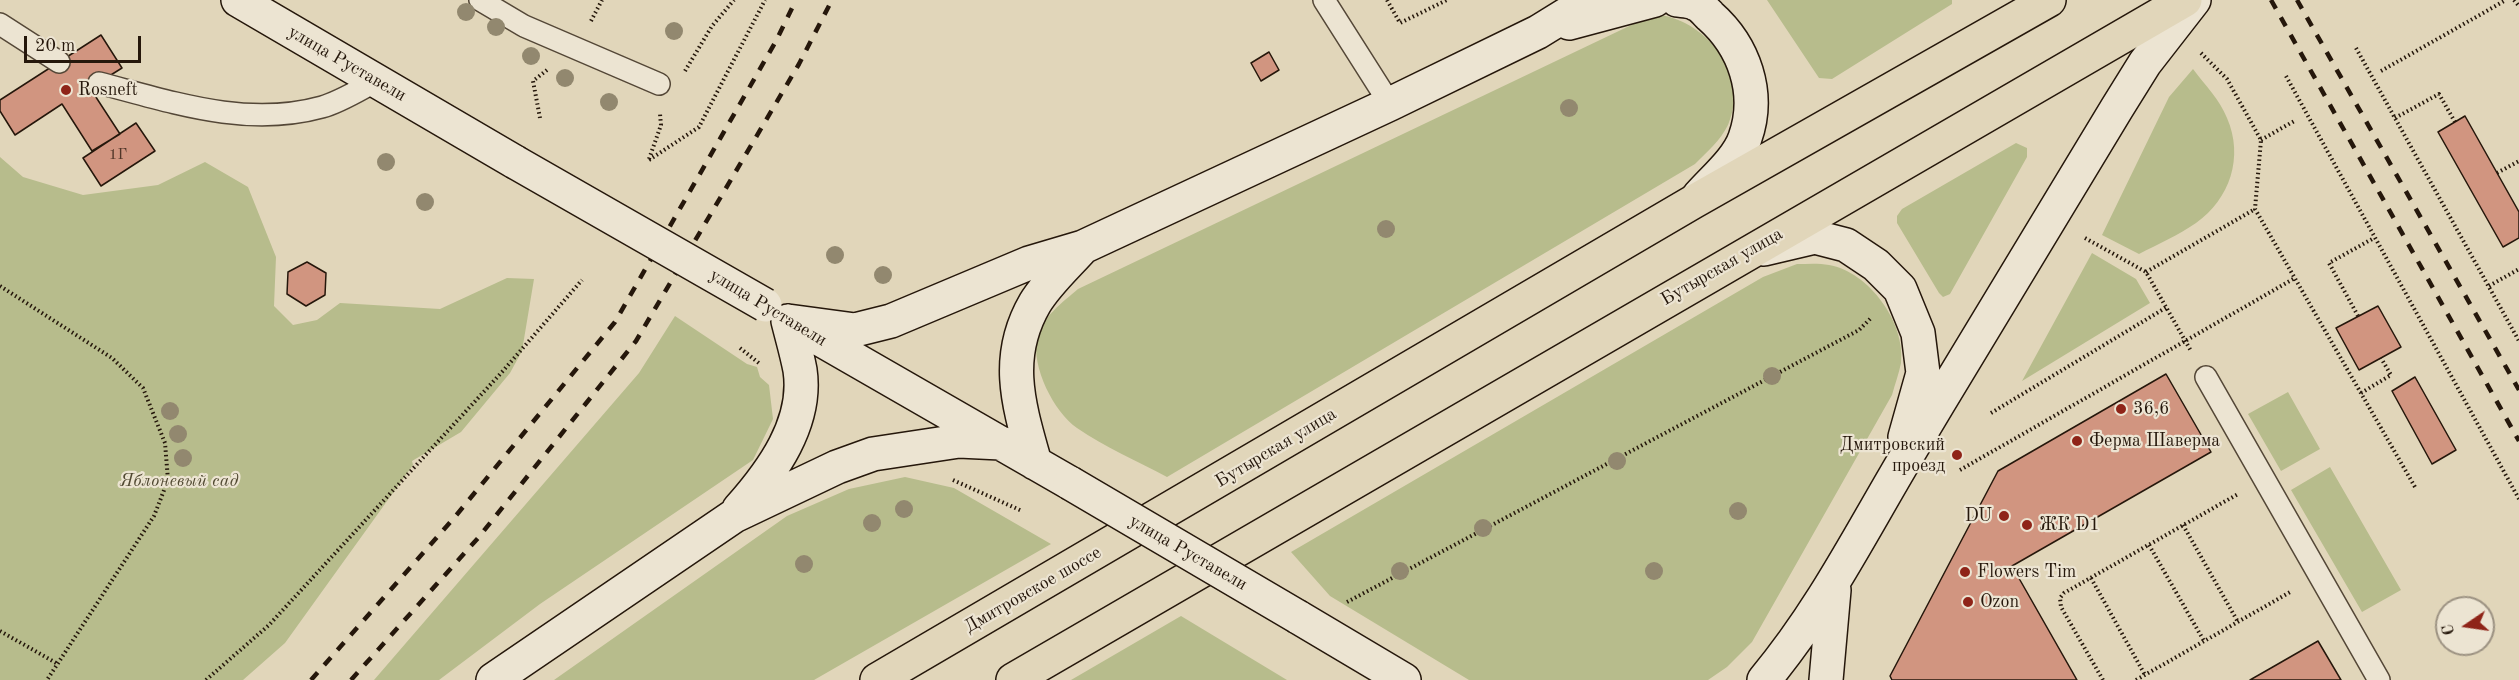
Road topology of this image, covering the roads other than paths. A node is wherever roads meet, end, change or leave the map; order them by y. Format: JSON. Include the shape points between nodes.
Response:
{"nodes":[{"id":1,"x":237,"y":0,"type":"edge"},
{"id":2,"x":480,"y":0,"type":"edge"},
{"id":3,"x":1324,"y":0,"type":"edge"},
{"id":4,"x":1590,"y":0,"type":"edge"},
{"id":5,"x":1655,"y":0,"type":"edge"},
{"id":6,"x":1677,"y":0,"type":"edge"},
{"id":7,"x":2049,"y":0,"type":"edge"},
{"id":8,"x":2185,"y":0,"type":"edge"},
{"id":9,"x":2194,"y":0,"type":"edge"},
{"id":10,"x":0,"y":24,"type":"edge"},
{"id":11,"x":1538,"y":32,"type":"junction"},
{"id":12,"x":58,"y":62,"type":"dead end"},
{"id":13,"x":376,"y":81,"type":"junction"},
{"id":14,"x":99,"y":83,"type":"dead end"},
{"id":15,"x":659,"y":84,"type":"road end"},
{"id":16,"x":1390,"y":104,"type":"junction"},
{"id":17,"x":1693,"y":202,"type":"junction"},
{"id":18,"x":1083,"y":247,"type":"junction"},
{"id":19,"x":1739,"y":257,"type":"junction"},
{"id":20,"x":776,"y":313,"type":"junction"},
{"id":21,"x":2206,"y":377,"type":"road end"},
{"id":22,"x":1001,"y":443,"type":"junction"},
{"id":23,"x":1035,"y":463,"type":"junction"},
{"id":24,"x":1892,"y":482,"type":"junction"},
{"id":25,"x":1189,"y":499,"type":"joint"},
{"id":26,"x":734,"y":516,"type":"junction"},
{"id":27,"x":1835,"y":583,"type":"junction"},
{"id":28,"x":493,"y":680,"type":"edge"},
{"id":29,"x":877,"y":680,"type":"edge"},
{"id":30,"x":1013,"y":680,"type":"edge"},
{"id":31,"x":1404,"y":680,"type":"edge"},
{"id":32,"x":1764,"y":680,"type":"edge"},
{"id":33,"x":1826,"y":680,"type":"edge"},
{"id":34,"x":2379,"y":680,"type":"edge"}],
"edges":[{"from":1,"to":13,"type":"main road","name":"улица Руставели"},
{"from":2,"to":15,"type":"lane","via":[[524,26]]},
{"from":3,"to":16,"type":"lane"},
{"from":4,"to":11,"type":"main road"},
{"from":5,"to":11,"type":"main road"},
{"from":6,"to":17,"type":"main road","via":[[1696,4],[1735,42],[1747,69],[1751,108],[1745,139]]},
{"from":7,"to":17,"type":"main road","name":"Бутырская улица"},
{"from":8,"to":19,"type":"main road","name":"Бутырская улица"},
{"from":9,"to":24,"type":"main road","via":[[2128,90]]},
{"from":10,"to":12,"type":"lane"},
{"from":11,"to":16,"type":"main road"},
{"from":13,"to":14,"type":"lane","via":[[322,107],[260,116],[222,113]]},
{"from":13,"to":20,"type":"main road","name":"улица Руставели","bridge":true},
{"from":16,"to":18,"type":"main road"},
{"from":17,"to":25,"type":"main road","name":"Бутырская улица"},
{"from":18,"to":20,"type":"main road","via":[[1029,263],[891,321],[855,330]]},
{"from":18,"to":23,"type":"main road","via":[[1035,303],[1016,349],[1015,379]]},
{"from":19,"to":24,"type":"main road","via":[[1784,242],[1815,237],[1846,245],[1876,265],[1900,289],[1918,333],[1923,373]]},
{"from":19,"to":30,"type":"main road","name":"Бутырская улица"},
{"from":20,"to":22,"type":"main road","name":"улица Руставели"},
{"from":20,"to":26,"type":"main road","via":[[800,371],[801,400],[795,423],[765,480]]},
{"from":21,"to":34,"type":"lane"},
{"from":22,"to":23,"type":"main road","name":"улица Руставели"},
{"from":22,"to":26,"type":"main road","via":[[959,441],[873,454]]},
{"from":23,"to":31,"type":"main road","name":"улица Руставели","bridge":true},
{"from":24,"to":27,"type":"main road"},
{"from":25,"to":29,"type":"main road","name":"Дмитровское шоссе"},
{"from":26,"to":28,"type":"main road"},
{"from":27,"to":32,"type":"main road","via":[[1792,647]]},
{"from":27,"to":33,"type":"main road"}]}
